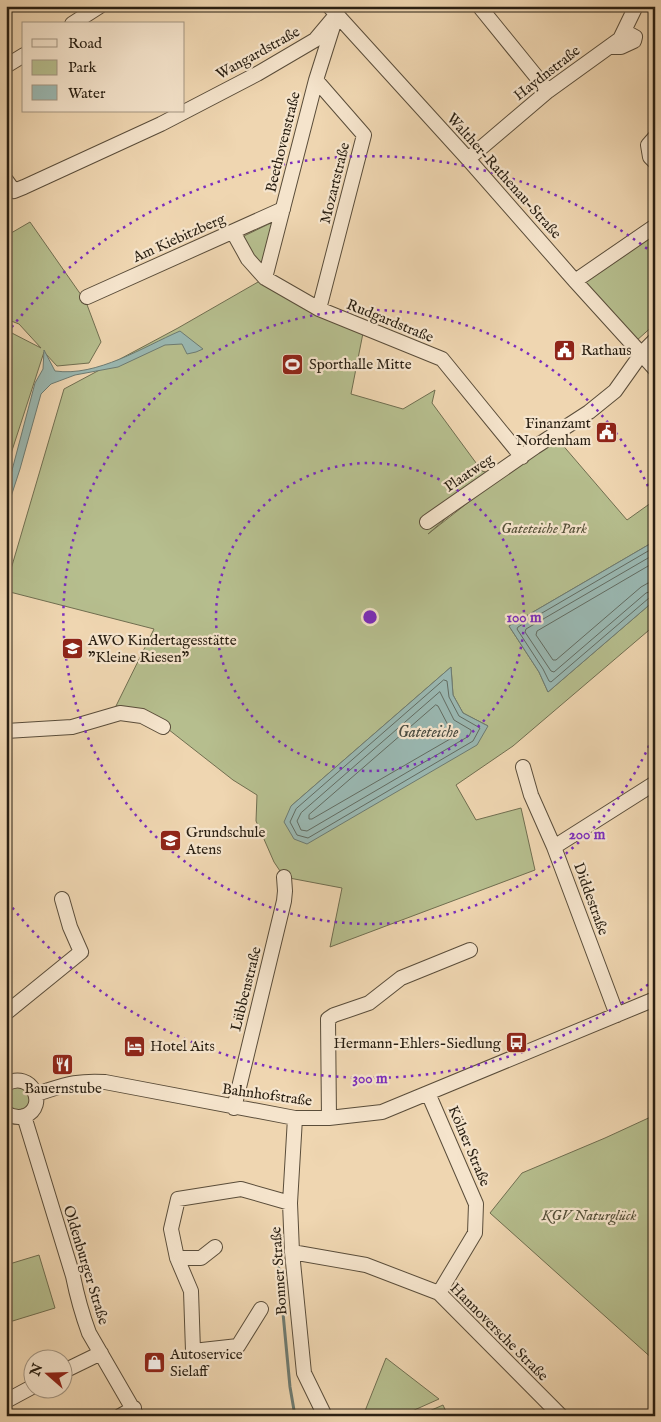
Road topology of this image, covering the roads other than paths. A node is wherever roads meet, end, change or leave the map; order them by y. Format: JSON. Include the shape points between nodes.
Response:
{"nodes":[{"id":1,"x":100,"y":6,"type":"edge"},
{"id":2,"x":479,"y":6,"type":"edge"},
{"id":3,"x":636,"y":6,"type":"edge"},
{"id":4,"x":333,"y":10,"type":"edge"},
{"id":5,"x":75,"y":22,"type":"edge"},
{"id":6,"x":22,"y":56,"type":"edge"},
{"id":7,"x":6,"y":66,"type":"edge"},
{"id":8,"x":316,"y":80,"type":"junction"},
{"id":9,"x":548,"y":91,"type":"junction"},
{"id":10,"x":184,"y":112,"type":"edge"},
{"id":11,"x":185,"y":112,"type":"edge"},
{"id":12,"x":651,"y":141,"type":"edge"},
{"id":13,"x":468,"y":159,"type":"junction"},
{"id":14,"x":655,"y":162,"type":"edge"},
{"id":15,"x":6,"y":180,"type":"edge"},
{"id":16,"x":283,"y":209,"type":"junction"},
{"id":17,"x":655,"y":226,"type":"edge"},
{"id":18,"x":233,"y":232,"type":"junction"},
{"id":19,"x":265,"y":278,"type":"junction"},
{"id":20,"x":575,"y":281,"type":"junction"},
{"id":21,"x":87,"y":297,"type":"dead end"},
{"id":22,"x":319,"y":309,"type":"junction"},
{"id":23,"x":655,"y":340,"type":"edge"},
{"id":24,"x":642,"y":353,"type":"junction"},
{"id":25,"x":655,"y":369,"type":"edge"},
{"id":26,"x":522,"y":457,"type":"junction"},
{"id":27,"x":426,"y":522,"type":"dead end"},
{"id":28,"x":163,"y":727,"type":"dead end"},
{"id":29,"x":6,"y":731,"type":"edge"},
{"id":30,"x":523,"y":767,"type":"dead end"},
{"id":31,"x":655,"y":783,"type":"edge"},
{"id":32,"x":554,"y":847,"type":"junction"},
{"id":33,"x":284,"y":877,"type":"dead end"},
{"id":34,"x":62,"y":899,"type":"dead end"},
{"id":35,"x":470,"y":950,"type":"dead end"},
{"id":36,"x":655,"y":999,"type":"edge"},
{"id":37,"x":6,"y":1014,"type":"edge"},
{"id":38,"x":617,"y":1015,"type":"junction"},
{"id":39,"x":6,"y":1068,"type":"edge"},
{"id":40,"x":8,"y":1083,"type":"edge"},
{"id":41,"x":428,"y":1093,"type":"junction"},
{"id":42,"x":36,"y":1094,"type":"junction"},
{"id":43,"x":234,"y":1108,"type":"junction"},
{"id":44,"x":6,"y":1113,"type":"edge"},
{"id":45,"x":24,"y":1116,"type":"junction"},
{"id":46,"x":295,"y":1118,"type":"junction"},
{"id":47,"x":329,"y":1118,"type":"junction"},
{"id":48,"x":290,"y":1203,"type":"junction"},
{"id":49,"x":215,"y":1247,"type":"dead end"},
{"id":50,"x":292,"y":1252,"type":"junction"},
{"id":51,"x":177,"y":1258,"type":"junction"},
{"id":52,"x":439,"y":1293,"type":"junction"},
{"id":53,"x":261,"y":1310,"type":"dead end"},
{"id":54,"x":101,"y":1353,"type":"junction"},
{"id":55,"x":72,"y":1367,"type":"edge"},
{"id":56,"x":22,"y":1392,"type":"edge"},
{"id":57,"x":6,"y":1401,"type":"edge"},
{"id":58,"x":136,"y":1412,"type":"edge"},
{"id":59,"x":120,"y":1416,"type":"edge"},
{"id":60,"x":325,"y":1416,"type":"edge"},
{"id":61,"x":561,"y":1416,"type":"edge"}],
"edges":[{"from":1,"to":5,"type":"street"},
{"from":2,"to":9,"type":"street"},
{"from":3,"to":9,"type":"street","name":"Haydnstraße","via":[[620,39]]},
{"from":4,"to":8,"type":"street","name":"Beethovenstraße"},
{"from":4,"to":11,"type":"street","name":"Wangardstraße","via":[[315,40]]},
{"from":4,"to":13,"type":"street","name":"Walther-Rathenau-Straße"},
{"from":6,"to":7,"type":"street"},
{"from":8,"to":16,"type":"street","name":"Beethovenstraße"},
{"from":8,"to":22,"type":"street","name":"Mozartstraße","via":[[364,136]]},
{"from":9,"to":13,"type":"street","name":"Haydnstraße"},
{"from":10,"to":15,"type":"street","name":"Wangardstraße","via":[[14,191]]},
{"from":12,"to":14,"type":"street","via":[[650,157]]},
{"from":13,"to":20,"type":"street","name":"Walther-Rathenau-Straße"},
{"from":16,"to":18,"type":"street","name":"Am Kiebitzberg"},
{"from":16,"to":19,"type":"street","name":"Beethovenstraße"},
{"from":17,"to":20,"type":"street"},
{"from":18,"to":19,"type":"street","name":"Rudgardstraße","via":[[248,259]]},
{"from":18,"to":21,"type":"street","name":"Am Kiebitzberg"},
{"from":19,"to":22,"type":"street","name":"Rudgardstraße"},
{"from":20,"to":24,"type":"street","name":"Walther-Rathenau-Straße"},
{"from":22,"to":26,"type":"street","name":"Rudgardstraße","via":[[442,359]]},
{"from":23,"to":24,"type":"street","name":"Plaatweg"},
{"from":24,"to":25,"type":"street","name":"Walther-Rathenau-Straße"},
{"from":24,"to":26,"type":"street","name":"Plaatweg","via":[[615,391]]},
{"from":26,"to":27,"type":"street","name":"Plaatweg"},
{"from":28,"to":29,"type":"street","via":[[142,716],[120,713],[72,727]]},
{"from":30,"to":32,"type":"street","name":"Diddestraße","via":[[531,795]]},
{"from":31,"to":32,"type":"street"},
{"from":32,"to":38,"type":"street","name":"Diddestraße"},
{"from":33,"to":43,"type":"street","name":"Lübbenstraße","via":[[284,901]]},
{"from":34,"to":37,"type":"street","via":[[81,952]]},
{"from":35,"to":47,"type":"street","via":[[402,978],[369,1003],[328,1019]]},
{"from":36,"to":38,"type":"street","name":"Bahnhofstraße"},
{"from":38,"to":41,"type":"street","name":"Bahnhofstraße"},
{"from":39,"to":40,"type":"street"},
{"from":40,"to":42,"type":"street","via":[[24,1081]]},
{"from":41,"to":47,"type":"street","name":"Bahnhofstraße","via":[[382,1112]]},
{"from":41,"to":52,"type":"street","name":"Kölner Straße","via":[[476,1204],[475,1234]]},
{"from":42,"to":43,"type":"street","name":"Bahnhofstraße","via":[[67,1084],[105,1082]]},
{"from":42,"to":45,"type":"street","via":[[34,1108]]},
{"from":43,"to":46,"type":"street","name":"Bahnhofstraße"},
{"from":44,"to":45,"type":"street"},
{"from":45,"to":54,"type":"street","name":"Oldenburger Straße","via":[[84,1320]]},
{"from":46,"to":47,"type":"street","name":"Bahnhofstraße"},
{"from":46,"to":48,"type":"street","name":"Bonner Straße"},
{"from":48,"to":50,"type":"street","name":"Bonner Straße"},
{"from":48,"to":51,"type":"street","via":[[241,1189],[178,1199],[171,1229]]},
{"from":49,"to":51,"type":"street","via":[[201,1258]]},
{"from":50,"to":52,"type":"street","name":"Hannoversche Straße","via":[[366,1265]]},
{"from":50,"to":60,"type":"street","name":"Bonner Straße","via":[[304,1373]]},
{"from":51,"to":53,"type":"street","via":[[191,1291],[194,1351],[238,1346]]},
{"from":52,"to":61,"type":"street","name":"Hannoversche Straße"},
{"from":54,"to":55,"type":"street"},
{"from":54,"to":58,"type":"street","name":"Oldenburger Straße"},
{"from":56,"to":57,"type":"street"},
{"from":58,"to":59,"type":"street"}]}
